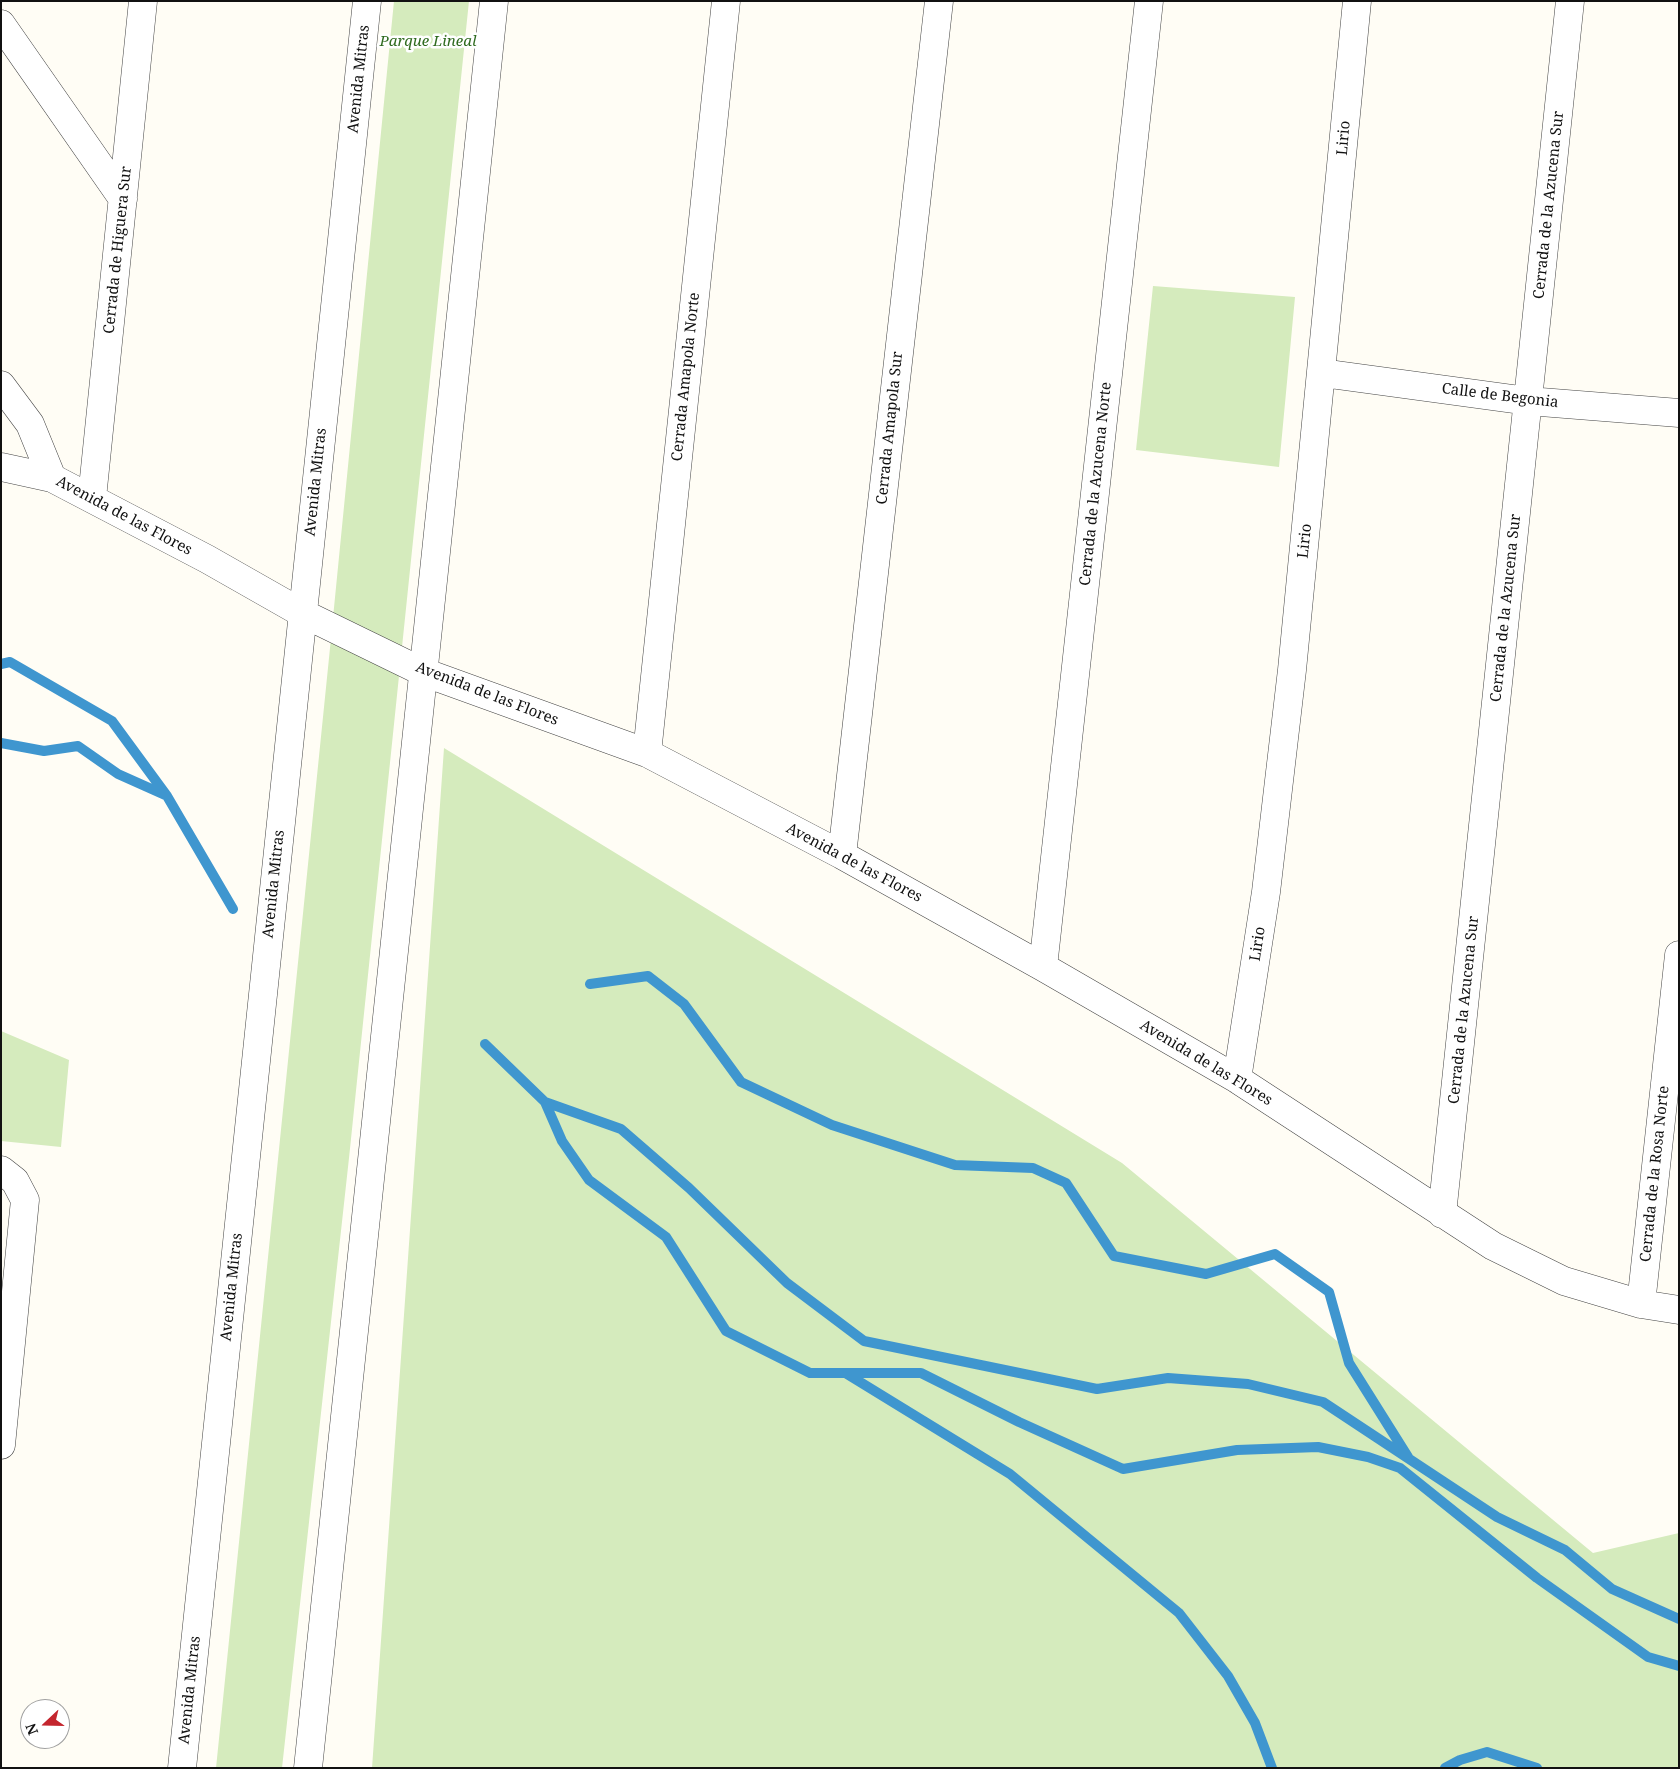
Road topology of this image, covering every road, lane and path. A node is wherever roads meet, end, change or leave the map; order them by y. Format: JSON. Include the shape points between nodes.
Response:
{"nodes":[{"id":1,"x":143,"y":1,"type":"edge"},
{"id":2,"x":367,"y":1,"type":"edge"},
{"id":3,"x":494,"y":1,"type":"edge"},
{"id":4,"x":726,"y":1,"type":"edge"},
{"id":5,"x":939,"y":1,"type":"edge"},
{"id":6,"x":1149,"y":1,"type":"edge"},
{"id":7,"x":1357,"y":1,"type":"edge"},
{"id":8,"x":1570,"y":1,"type":"edge"},
{"id":9,"x":1,"y":24,"type":"edge"},
{"id":10,"x":123,"y":199,"type":"junction"},
{"id":11,"x":1322,"y":373,"type":"junction"},
{"id":12,"x":1,"y":384,"type":"edge"},
{"id":13,"x":1528,"y":400,"type":"junction"},
{"id":14,"x":1679,"y":413,"type":"edge"},
{"id":15,"x":1,"y":467,"type":"edge"},
{"id":16,"x":52,"y":478,"type":"junction"},
{"id":17,"x":92,"y":498,"type":"junction"},
{"id":18,"x":302,"y":613,"type":"junction"},
{"id":19,"x":423,"y":672,"type":"junction"},
{"id":20,"x":647,"y":753,"type":"junction"},
{"id":21,"x":842,"y":855,"type":"junction"},
{"id":22,"x":1679,"y":955,"type":"edge"},
{"id":23,"x":1043,"y":967,"type":"junction"},
{"id":24,"x":1237,"y":1080,"type":"junction"},
{"id":25,"x":8,"y":1175,"type":"edge"},
{"id":26,"x":1442,"y":1214,"type":"junction"},
{"id":27,"x":1641,"y":1304,"type":"junction"},
{"id":28,"x":1679,"y":1310,"type":"edge"},
{"id":29,"x":1,"y":1445,"type":"edge"},
{"id":30,"x":182,"y":1768,"type":"edge"},
{"id":31,"x":308,"y":1768,"type":"edge"}],
"edges":[{"from":1,"to":10,"type":"street","name":"Cerrada de Higuera Sur"},
{"from":2,"to":18,"type":"street","name":"Avenida Mitras"},
{"from":3,"to":19,"type":"street"},
{"from":4,"to":20,"type":"street","name":"Cerrada Amapola Norte"},
{"from":5,"to":21,"type":"street","name":"Cerrada Amapola Sur"},
{"from":6,"to":23,"type":"street","name":"Cerrada de la Azucena Norte"},
{"from":7,"to":11,"type":"street","name":"Lirio"},
{"from":8,"to":13,"type":"street","name":"Cerrada de la Azucena Sur"},
{"from":9,"to":10,"type":"street"},
{"from":10,"to":17,"type":"street","name":"Cerrada de Higuera Sur"},
{"from":11,"to":13,"type":"street","name":"Calle de Begonia"},
{"from":11,"to":24,"type":"street","name":"Lirio","via":[[1266,892]]},
{"from":12,"to":16,"type":"street","via":[[30,424]]},
{"from":13,"to":14,"type":"street","name":"Calle de Begonia"},
{"from":13,"to":26,"type":"street","name":"Cerrada de la Azucena Sur"},
{"from":15,"to":16,"type":"street","name":"Avenida de las Flores"},
{"from":16,"to":17,"type":"street","name":"Avenida de las Flores"},
{"from":17,"to":18,"type":"street","name":"Avenida de las Flores"},
{"from":18,"to":19,"type":"street","name":"Avenida de las Flores"},
{"from":18,"to":30,"type":"street","name":"Avenida Mitras"},
{"from":19,"to":20,"type":"street","name":"Avenida de las Flores"},
{"from":19,"to":31,"type":"street"},
{"from":20,"to":21,"type":"street","name":"Avenida de las Flores"},
{"from":21,"to":23,"type":"street","name":"Avenida de las Flores"},
{"from":22,"to":27,"type":"street","name":"Cerrada de la Rosa Norte"},
{"from":23,"to":24,"type":"street","name":"Avenida de las Flores"},
{"from":24,"to":26,"type":"street","name":"Avenida de las Flores"},
{"from":25,"to":29,"type":"street","via":[[25,1200]]},
{"from":26,"to":27,"type":"street","name":"Avenida de las Flores","via":[[1493,1246],[1564,1281]]},
{"from":27,"to":28,"type":"street","name":"Avenida de las Flores"}]}
